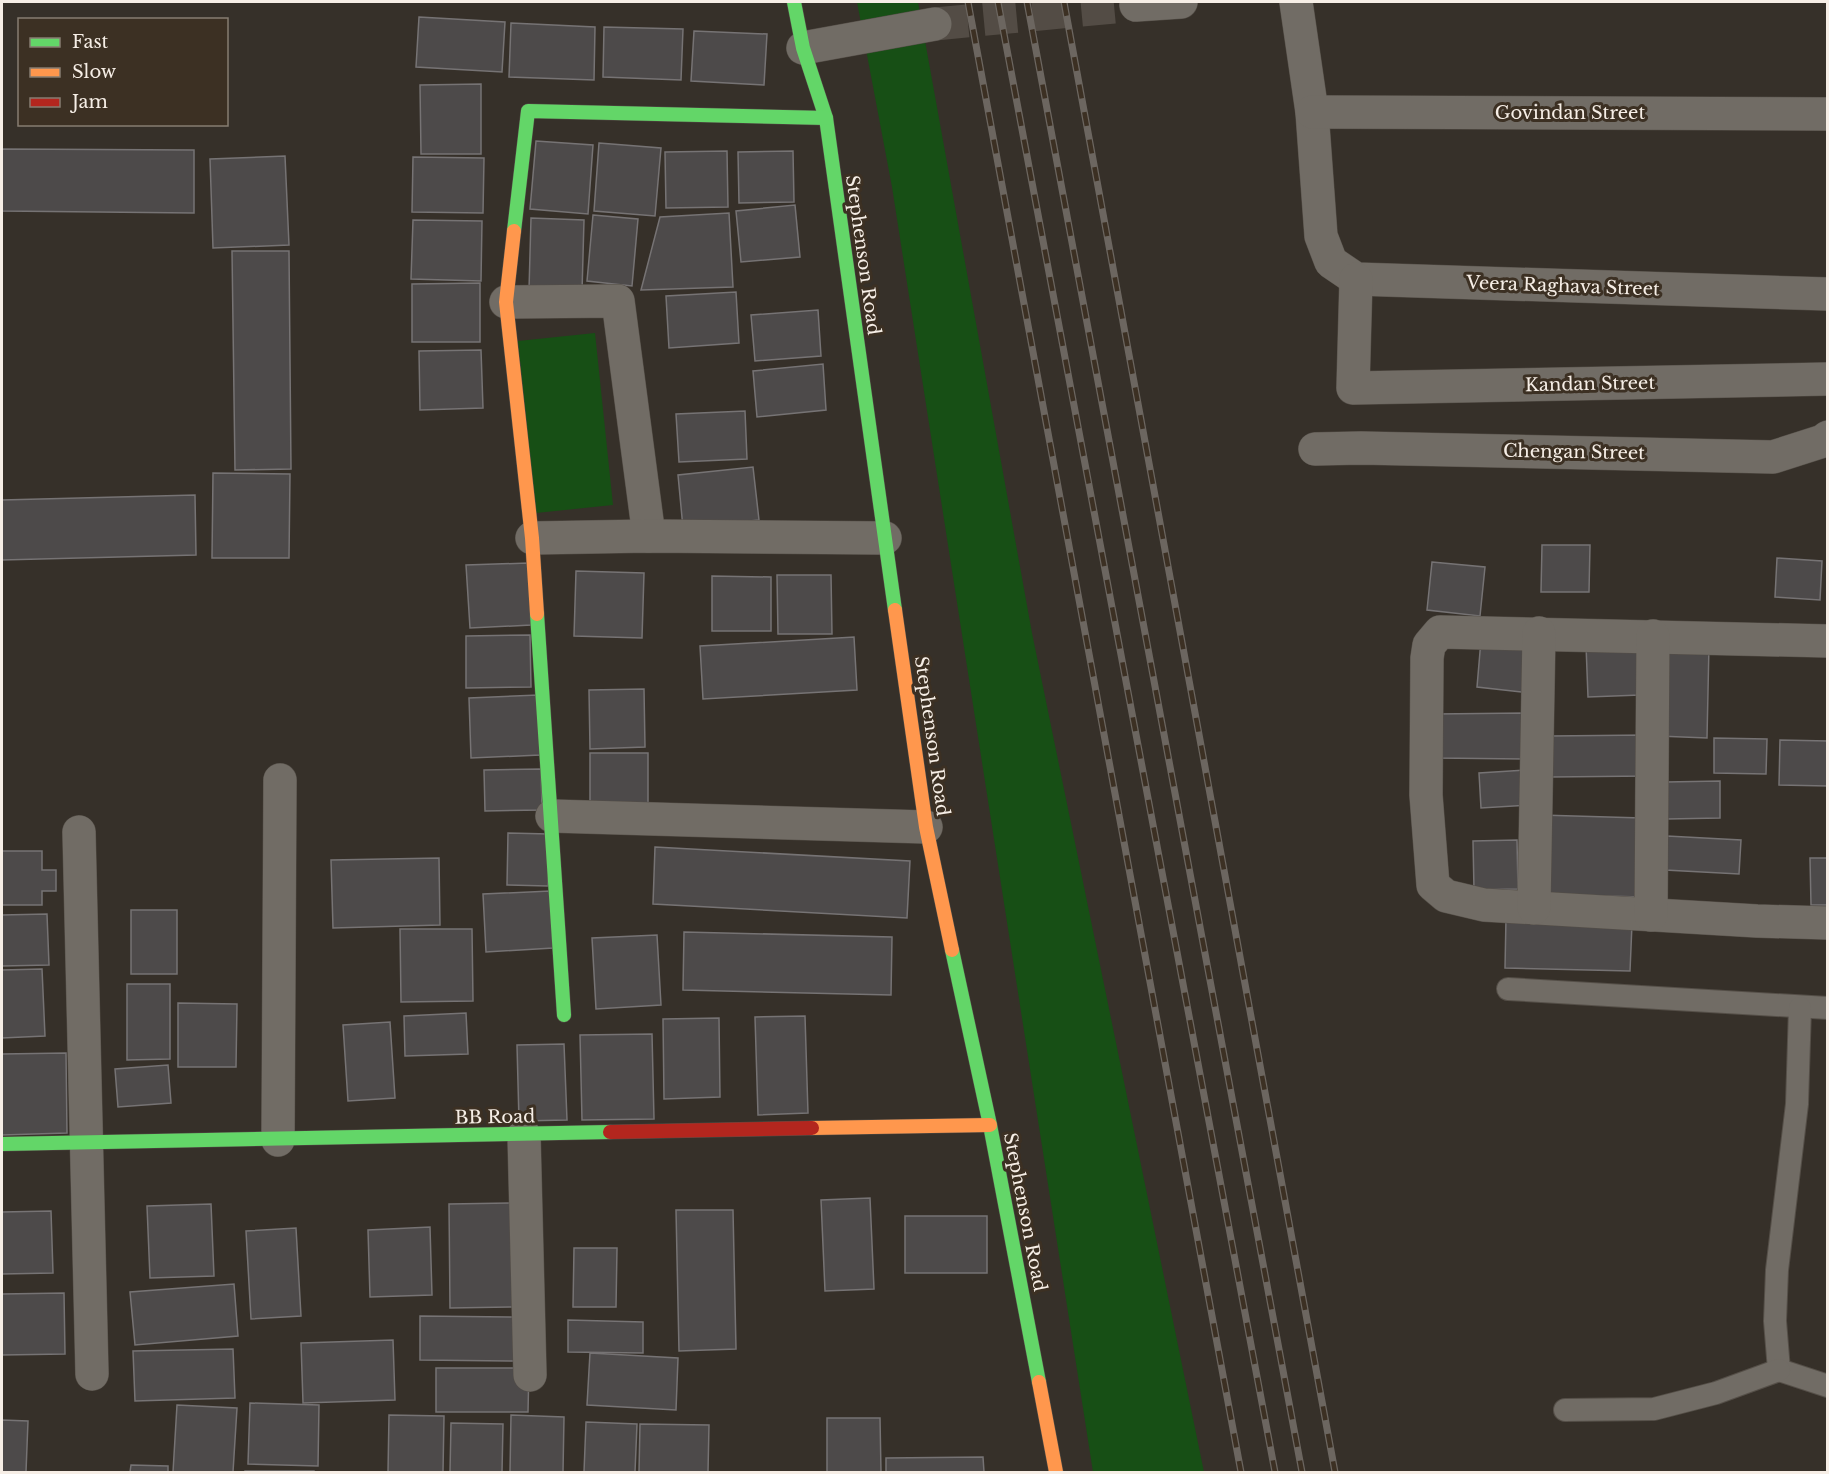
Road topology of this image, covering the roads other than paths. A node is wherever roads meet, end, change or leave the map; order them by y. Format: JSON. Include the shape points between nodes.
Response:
{"nodes":[{"id":1,"x":794,"y":2,"type":"edge"},
{"id":2,"x":1181,"y":2,"type":"edge"},
{"id":3,"x":1296,"y":2,"type":"edge"},
{"id":4,"x":1136,"y":5,"type":"dead end"},
{"id":5,"x":935,"y":24,"type":"tunnel mouth"},
{"id":6,"x":803,"y":48,"type":"junction"},
{"id":7,"x":1312,"y":112,"type":"junction"},
{"id":8,"x":1827,"y":114,"type":"edge"},
{"id":9,"x":826,"y":118,"type":"junction"},
{"id":10,"x":1356,"y":279,"type":"junction"},
{"id":11,"x":1827,"y":294,"type":"edge"},
{"id":12,"x":506,"y":302,"type":"junction"},
{"id":13,"x":1827,"y":380,"type":"edge"},
{"id":14,"x":1827,"y":437,"type":"edge"},
{"id":15,"x":1316,"y":449,"type":"dead end"},
{"id":16,"x":649,"y":536,"type":"junction"},
{"id":17,"x":532,"y":538,"type":"junction"},
{"id":18,"x":885,"y":538,"type":"junction"},
{"id":19,"x":1539,"y":633,"type":"junction"},
{"id":20,"x":1653,"y":636,"type":"junction"},
{"id":21,"x":1827,"y":641,"type":"edge"},
{"id":22,"x":280,"y":780,"type":"dead end"},
{"id":23,"x":552,"y":816,"type":"junction"},
{"id":24,"x":926,"y":827,"type":"junction"},
{"id":25,"x":79,"y":832,"type":"dead end"},
{"id":26,"x":1534,"y":908,"type":"junction"},
{"id":27,"x":1651,"y":915,"type":"junction"},
{"id":28,"x":1827,"y":923,"type":"edge"},
{"id":29,"x":1508,"y":989,"type":"dead end"},
{"id":30,"x":1800,"y":1008,"type":"junction"},
{"id":31,"x":1827,"y":1008,"type":"edge"},
{"id":32,"x":564,"y":1015,"type":"dead end"},
{"id":33,"x":990,"y":1125,"type":"junction"},
{"id":34,"x":524,"y":1135,"type":"junction"},
{"id":35,"x":278,"y":1140,"type":"junction"},
{"id":36,"x":88,"y":1143,"type":"junction"},
{"id":37,"x":2,"y":1144,"type":"edge"},
{"id":38,"x":1779,"y":1370,"type":"junction"},
{"id":39,"x":92,"y":1374,"type":"dead end"},
{"id":40,"x":530,"y":1375,"type":"dead end"},
{"id":41,"x":1827,"y":1386,"type":"edge"},
{"id":42,"x":1565,"y":1410,"type":"dead end"},
{"id":43,"x":1056,"y":1473,"type":"edge"}],
"edges":[{"from":1,"to":6,"type":"street","name":"Stephenson Road"},
{"from":2,"to":4,"type":"street"},
{"from":3,"to":7,"type":"street"},
{"from":5,"to":6,"type":"street"},
{"from":6,"to":9,"type":"street","name":"Stephenson Road"},
{"from":7,"to":8,"type":"street","name":"Govindan Street"},
{"from":7,"to":10,"type":"street","via":[[1321,236],[1331,262]]},
{"from":9,"to":12,"type":"street","via":[[528,111]]},
{"from":9,"to":18,"type":"street","name":"Stephenson Road"},
{"from":10,"to":11,"type":"street","name":"Veera Raghava Street"},
{"from":10,"to":13,"type":"street","name":"Kandan Street","via":[[1353,388]]},
{"from":12,"to":16,"type":"street","via":[[618,301]]},
{"from":12,"to":17,"type":"street"},
{"from":14,"to":15,"type":"street","name":"Chengan Street","via":[[1773,457]]},
{"from":16,"to":17,"type":"street"},
{"from":16,"to":18,"type":"street"},
{"from":17,"to":23,"type":"street"},
{"from":18,"to":24,"type":"street","name":"Stephenson Road"},
{"from":19,"to":20,"type":"street"},
{"from":19,"to":26,"type":"street"},
{"from":19,"to":26,"type":"street","via":[[1440,632],[1429,645],[1426,658],[1426,795],[1434,885],[1446,896],[1484,905]]},
{"from":20,"to":21,"type":"street"},
{"from":20,"to":27,"type":"street"},
{"from":22,"to":35,"type":"street"},
{"from":23,"to":24,"type":"street"},
{"from":23,"to":32,"type":"street"},
{"from":24,"to":33,"type":"street","name":"Stephenson Road"},
{"from":25,"to":36,"type":"street"},
{"from":26,"to":27,"type":"street"},
{"from":27,"to":28,"type":"street"},
{"from":29,"to":30,"type":"lane"},
{"from":30,"to":31,"type":"lane"},
{"from":30,"to":38,"type":"lane","via":[[1797,1104],[1777,1269],[1775,1321]]},
{"from":33,"to":34,"type":"street","name":"BB Road"},
{"from":33,"to":43,"type":"street","name":"Stephenson Road"},
{"from":34,"to":35,"type":"street","name":"BB Road"},
{"from":34,"to":40,"type":"street"},
{"from":35,"to":36,"type":"street","name":"BB Road"},
{"from":36,"to":37,"type":"street","name":"BB Road"},
{"from":36,"to":39,"type":"street"},
{"from":38,"to":41,"type":"lane"},
{"from":38,"to":42,"type":"lane","via":[[1716,1393],[1654,1409]]}]}
